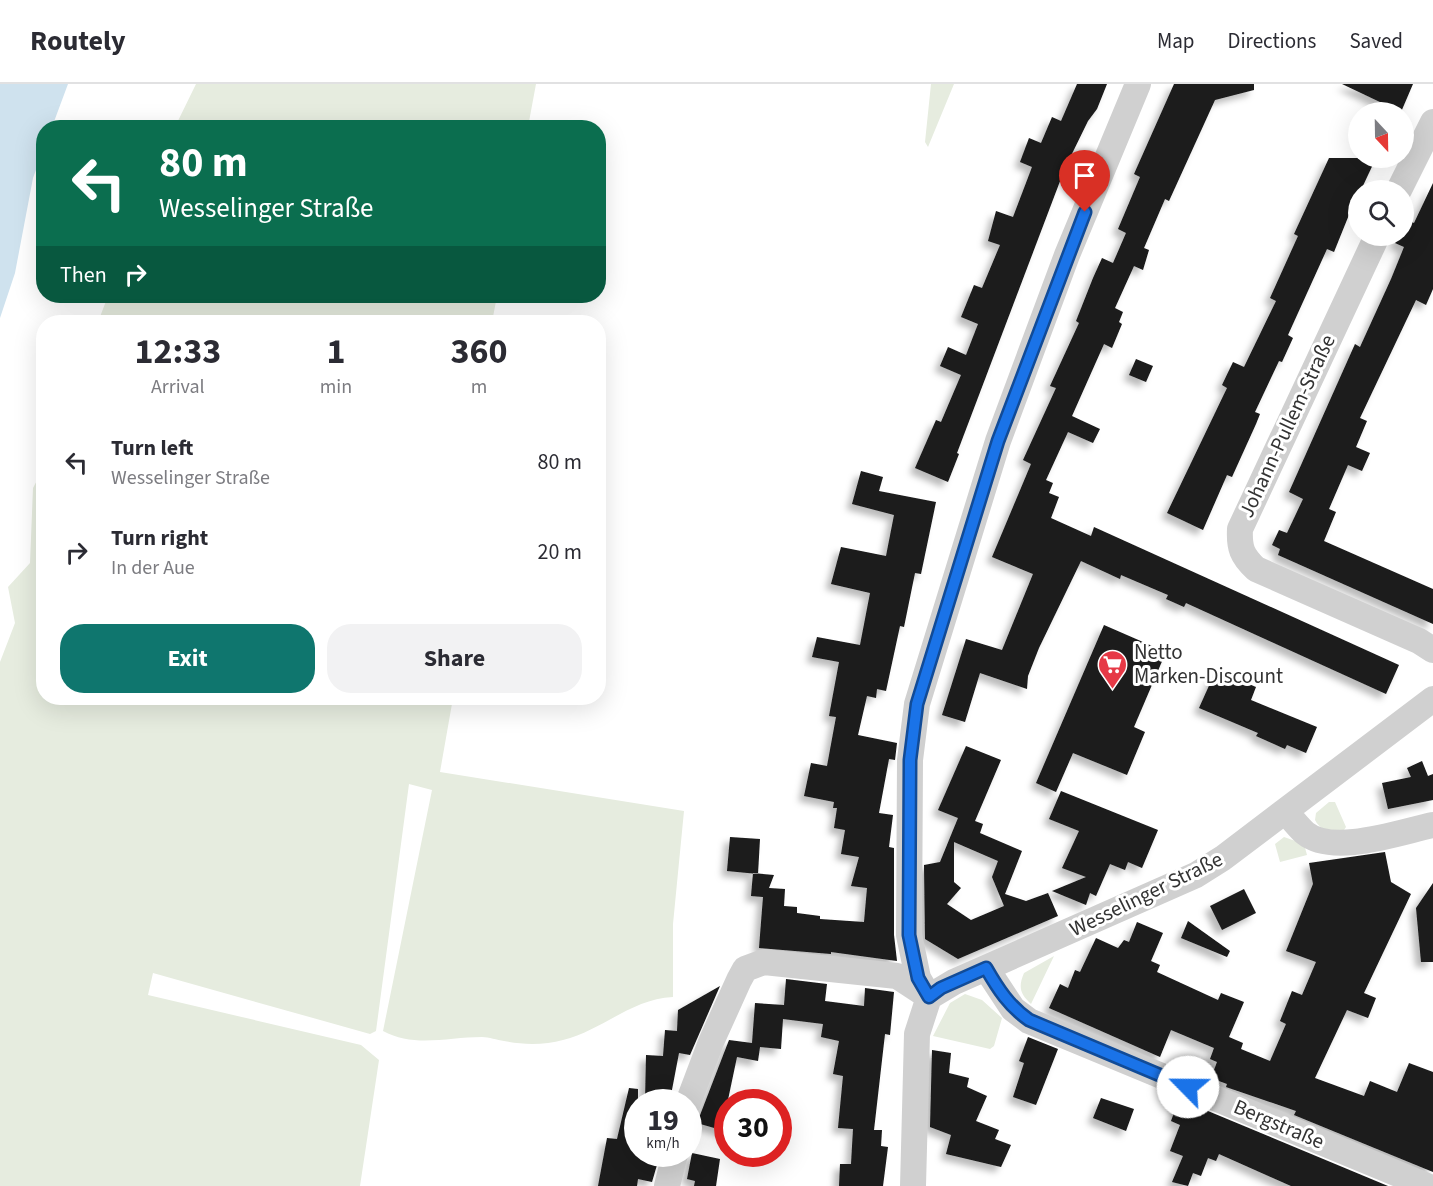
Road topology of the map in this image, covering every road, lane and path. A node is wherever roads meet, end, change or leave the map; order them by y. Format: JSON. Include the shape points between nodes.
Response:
{"nodes":[{"id":1,"x":1138,"y":84,"type":"edge"},
{"id":2,"x":1433,"y":122,"type":"edge"},
{"id":3,"x":1405,"y":180,"type":"edge"},
{"id":4,"x":1372,"y":246,"type":"edge"},
{"id":5,"x":1433,"y":650,"type":"edge"},
{"id":6,"x":1433,"y":699,"type":"edge"},
{"id":7,"x":1285,"y":812,"type":"junction"},
{"id":8,"x":1433,"y":825,"type":"edge"},
{"id":9,"x":986,"y":968,"type":"junction"},
{"id":10,"x":929,"y":997,"type":"junction"},
{"id":11,"x":693,"y":1089,"type":"edge"},
{"id":12,"x":672,"y":1167,"type":"edge"},
{"id":13,"x":667,"y":1186,"type":"edge"},
{"id":14,"x":914,"y":1186,"type":"edge"},
{"id":15,"x":1427,"y":1186,"type":"edge"}],
"edges":[{"from":1,"to":10,"type":"street","via":[[1067,255],[998,441],[917,704],[910,760],[909,935],[918,978]]},
{"from":2,"to":3,"type":"street"},
{"from":4,"to":5,"type":"street","name":"Johann-Pullem-Straße","via":[[1240,529],[1239,548],[1256,569]]},
{"from":6,"to":7,"type":"street","name":"Wesselinger Straße"},
{"from":7,"to":8,"type":"street","via":[[1305,833],[1324,842],[1349,843]]},
{"from":7,"to":9,"type":"street","name":"Wesselinger Straße","via":[[1249,841],[1196,874]]},
{"from":9,"to":10,"type":"street","name":"Wesselinger Straße"},
{"from":9,"to":15,"type":"street","name":"Bergstraße","via":[[1013,1009],[1029,1020]]},
{"from":10,"to":11,"type":"street","via":[[897,976],[764,962],[745,969]]},
{"from":10,"to":14,"type":"street","via":[[917,1034]]},
{"from":12,"to":13,"type":"street"}]}
